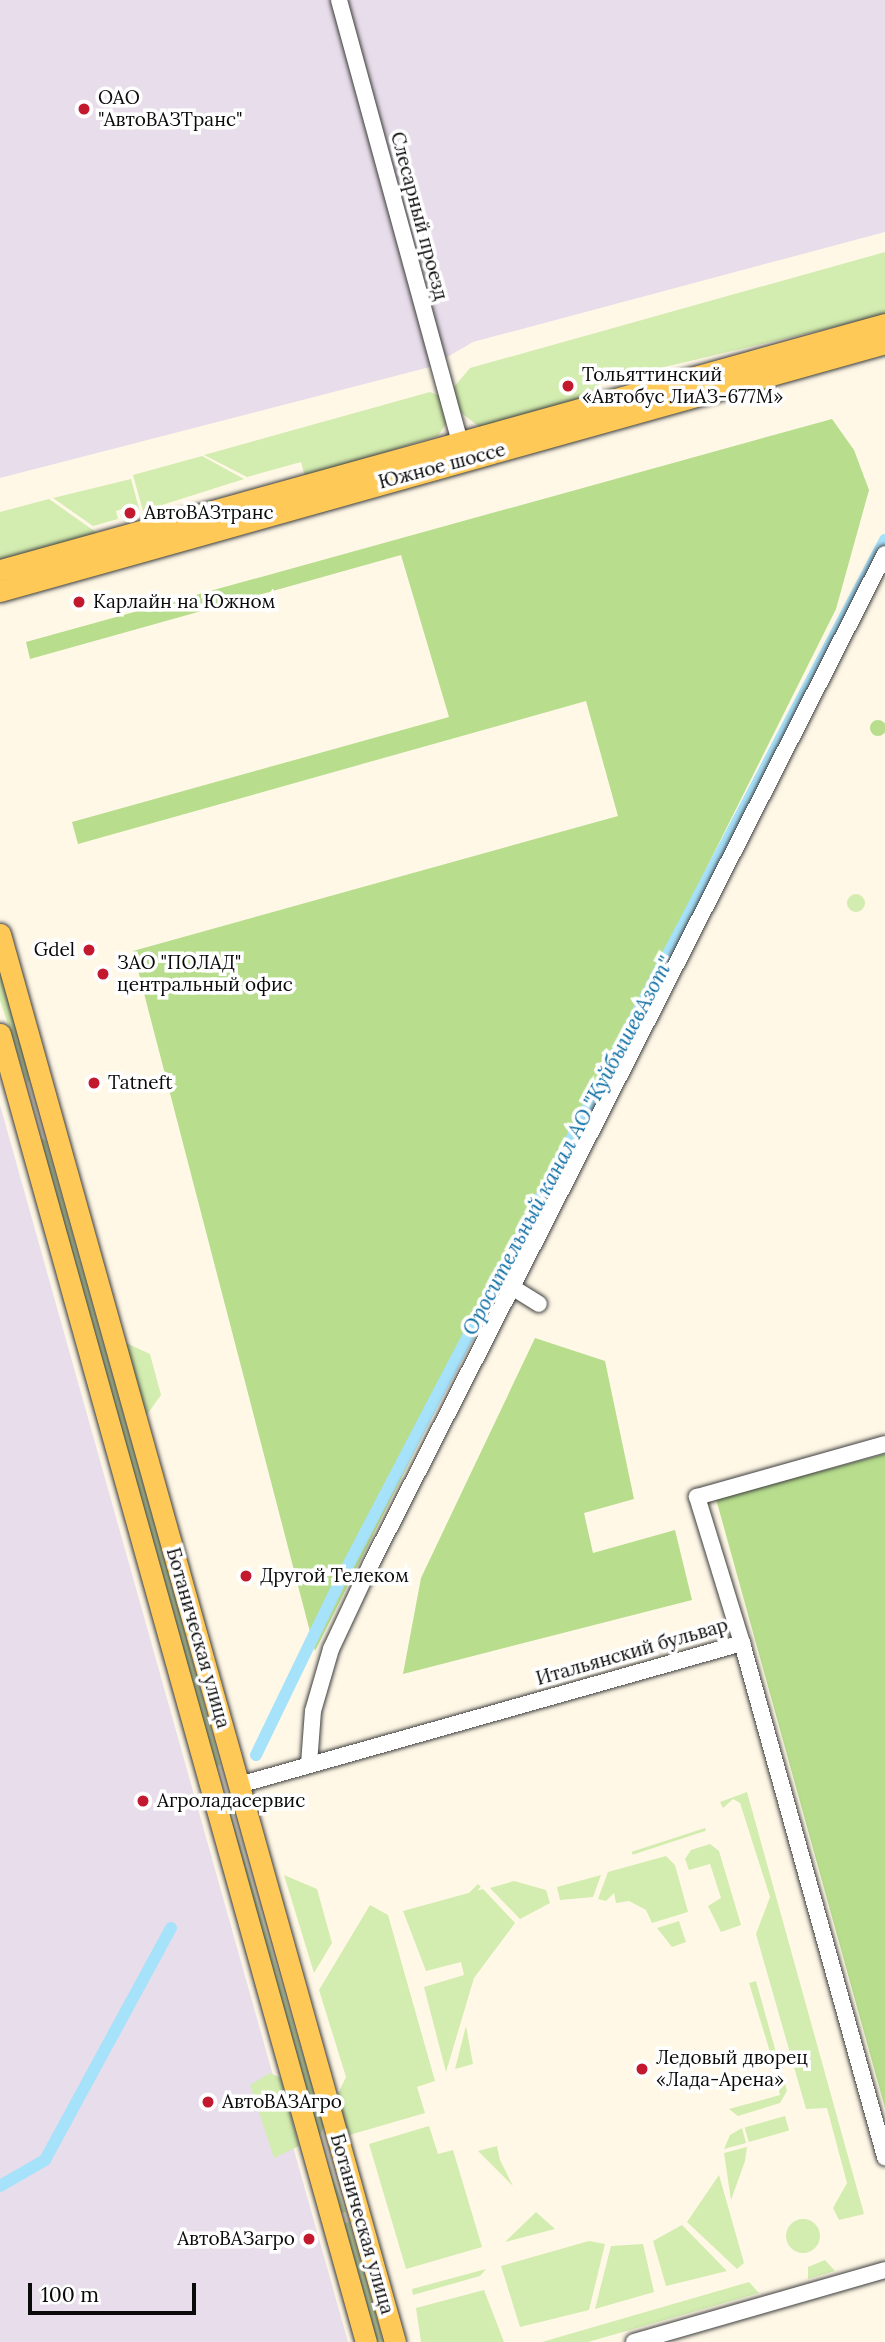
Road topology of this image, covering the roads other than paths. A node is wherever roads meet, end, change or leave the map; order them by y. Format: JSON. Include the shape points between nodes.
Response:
{"nodes":[{"id":1,"x":339,"y":0,"type":"edge"},
{"id":2,"x":885,"y":324,"type":"edge"},
{"id":3,"x":885,"y":343,"type":"edge"},
{"id":4,"x":460,"y":443,"type":"junction"},
{"id":5,"x":885,"y":554,"type":"edge"},
{"id":6,"x":0,"y":570,"type":"edge"},
{"id":7,"x":0,"y":591,"type":"edge"},
{"id":8,"x":0,"y":934,"type":"edge"},
{"id":9,"x":0,"y":1034,"type":"edge"},
{"id":10,"x":47,"y":1102,"type":"junction"},
{"id":11,"x":21,"y":1109,"type":"junction"},
{"id":12,"x":515,"y":1289,"type":"junction"},
{"id":13,"x":540,"y":1304,"type":"dead end"},
{"id":14,"x":885,"y":1444,"type":"edge"},
{"id":15,"x":742,"y":1643,"type":"junction"},
{"id":16,"x":309,"y":1764,"type":"junction"},
{"id":17,"x":237,"y":1778,"type":"junction"},
{"id":18,"x":209,"y":1779,"type":"junction"},
{"id":19,"x":340,"y":2145,"type":"junction"},
{"id":20,"x":313,"y":2153,"type":"junction"},
{"id":21,"x":885,"y":2157,"type":"edge"},
{"id":22,"x":885,"y":2270,"type":"edge"},
{"id":23,"x":366,"y":2342,"type":"edge"},
{"id":24,"x":395,"y":2342,"type":"edge"},
{"id":25,"x":634,"y":2342,"type":"edge"}],
"edges":[{"from":1,"to":4,"type":"street","name":"Слесарный проезд"},
{"from":2,"to":4,"type":"main road","name":"Южное шоссе"},
{"from":3,"to":7,"type":"main road","name":"Южное шоссе"},
{"from":4,"to":6,"type":"main road","name":"Южное шоссе"},
{"from":5,"to":12,"type":"street"},
{"from":8,"to":10,"type":"main road","name":"Ботаническая улица"},
{"from":9,"to":11,"type":"main road","name":"Ботаническая улица"},
{"from":10,"to":11,"type":"main road"},
{"from":10,"to":17,"type":"main road","name":"Ботаническая улица"},
{"from":11,"to":18,"type":"main road","name":"Ботаническая улица"},
{"from":12,"to":13,"type":"street"},
{"from":12,"to":16,"type":"street","via":[[331,1649],[313,1711]]},
{"from":14,"to":15,"type":"street","name":"Итальянский бульвар","via":[[697,1497]]},
{"from":15,"to":16,"type":"street","name":"Итальянский бульвар"},
{"from":15,"to":21,"type":"street"},
{"from":16,"to":17,"type":"street","name":"Итальянский бульвар"},
{"from":17,"to":18,"type":"main road"},
{"from":17,"to":19,"type":"main road","name":"Ботаническая улица"},
{"from":18,"to":20,"type":"main road","name":"Ботаническая улица"},
{"from":19,"to":20,"type":"main road"},
{"from":19,"to":24,"type":"main road","name":"Ботаническая улица"},
{"from":20,"to":23,"type":"main road","name":"Ботаническая улица"},
{"from":22,"to":25,"type":"street"}]}
